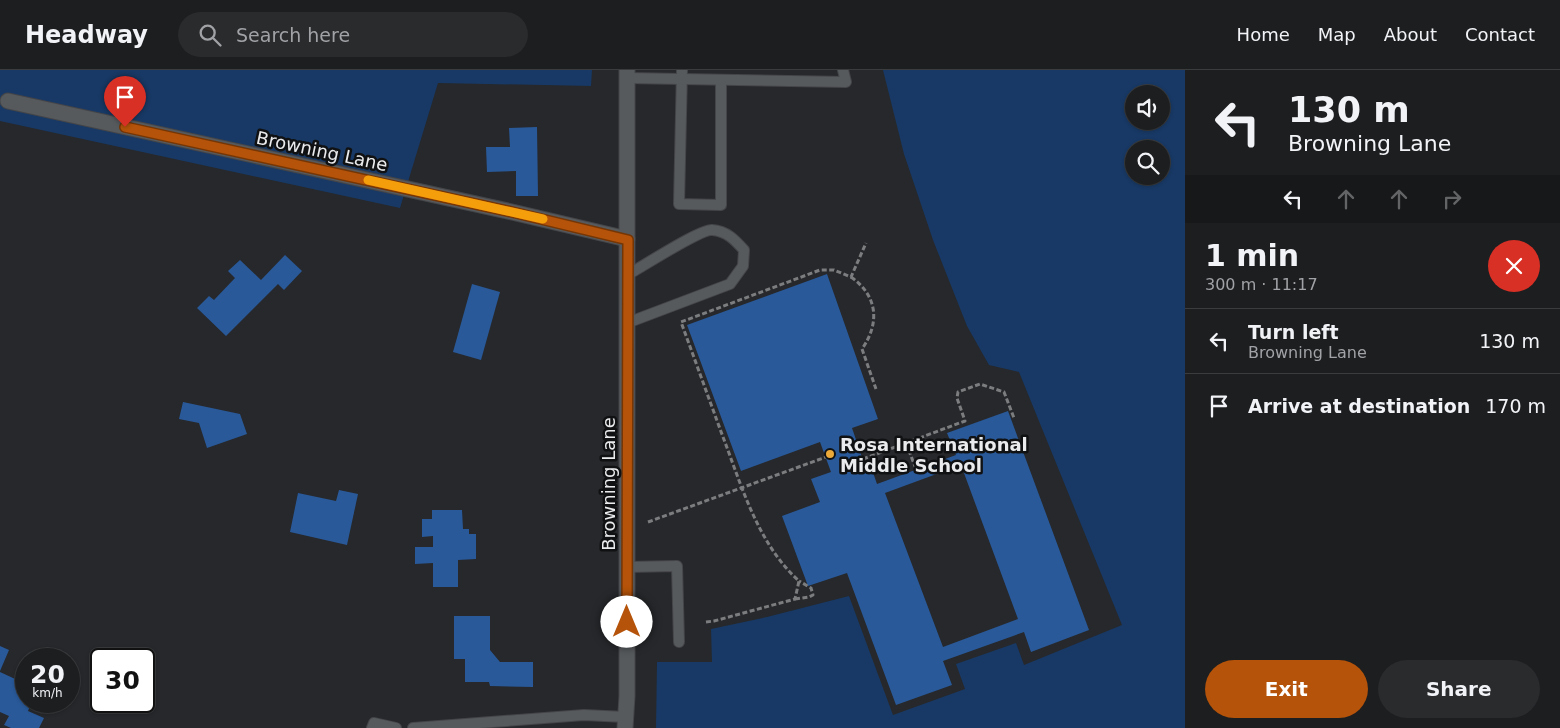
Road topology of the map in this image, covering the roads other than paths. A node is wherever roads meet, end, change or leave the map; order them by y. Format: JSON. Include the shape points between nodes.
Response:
{"nodes":[{"id":1,"x":843,"y":70,"type":"edge"},
{"id":2,"x":627,"y":74,"type":"edge"},
{"id":3,"x":682,"y":75,"type":"edge"},
{"id":4,"x":722,"y":80,"type":"junction"},
{"id":5,"x":8,"y":101,"type":"dead end"},
{"id":6,"x":628,"y":240,"type":"junction"},
{"id":7,"x":628,"y":276,"type":"junction"},
{"id":8,"x":627,"y":323,"type":"junction"},
{"id":9,"x":627,"y":566,"type":"junction"},
{"id":10,"x":679,"y":642,"type":"dead end"},
{"id":11,"x":625,"y":722,"type":"edge"},
{"id":12,"x":372,"y":728,"type":"edge"},
{"id":13,"x":396,"y":728,"type":"edge"},
{"id":14,"x":413,"y":728,"type":"edge"}],
"edges":[{"from":1,"to":4,"type":"lane","via":[[846,82]]},
{"from":2,"to":3,"type":"lane"},
{"from":2,"to":6,"type":"street","name":"Browning Lane"},
{"from":3,"to":4,"type":"lane"},
{"from":3,"to":4,"type":"lane","via":[[679,204],[720,205]]},
{"from":5,"to":6,"type":"street","name":"Browning Lane"},
{"from":6,"to":7,"type":"street","name":"Browning Lane"},
{"from":7,"to":8,"type":"street","name":"Browning Lane"},
{"from":7,"to":8,"type":"lane","via":[[694,236],[711,230],[729,235],[744,250],[743,266],[730,284]]},
{"from":8,"to":9,"type":"street","name":"Browning Lane"},
{"from":9,"to":10,"type":"lane","via":[[677,566]]},
{"from":9,"to":11,"type":"street","name":"Browning Lane"},
{"from":11,"to":14,"type":"lane","via":[[584,716]]},
{"from":12,"to":13,"type":"lane","via":[[374,723]]}]}
